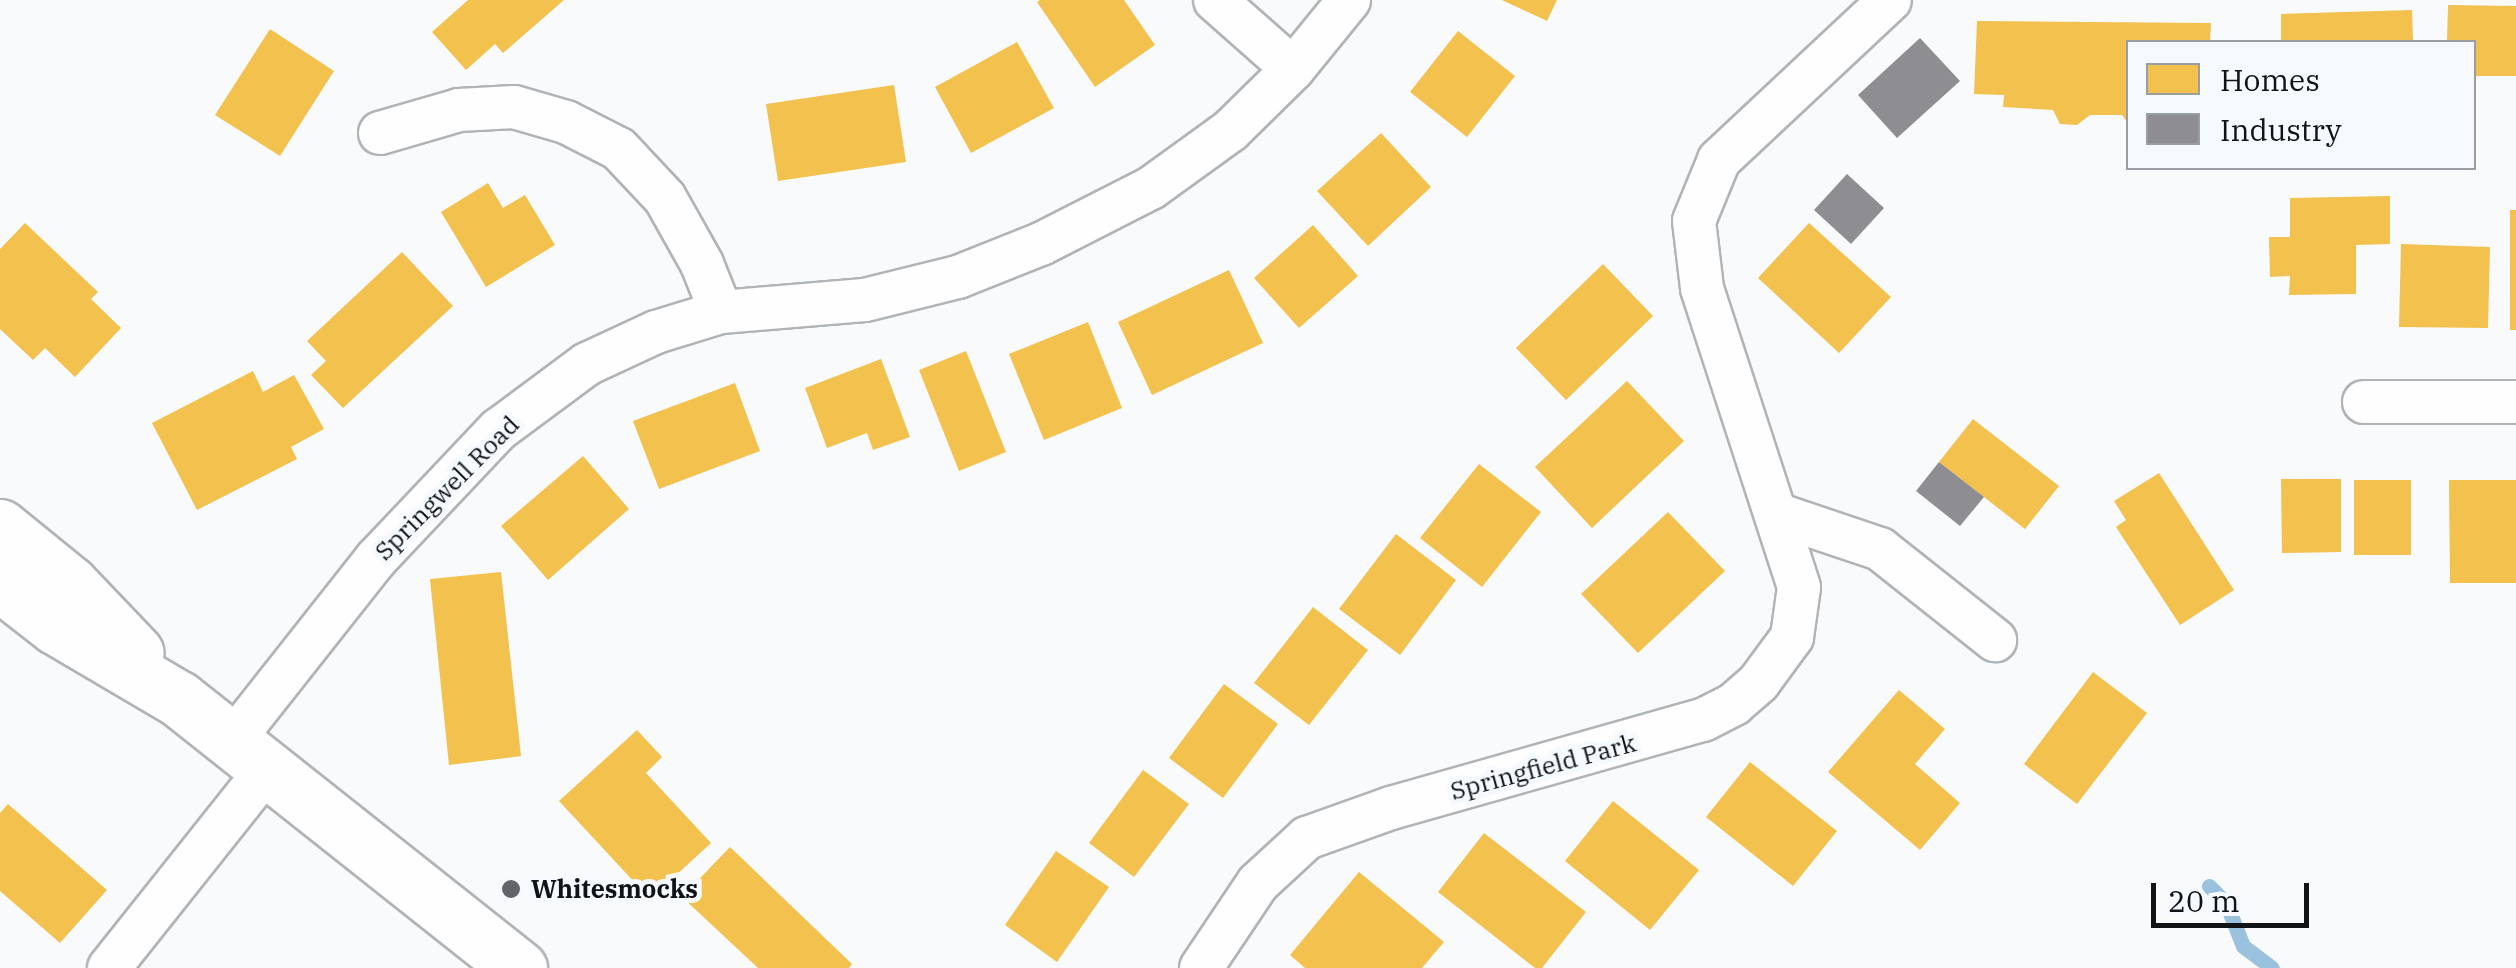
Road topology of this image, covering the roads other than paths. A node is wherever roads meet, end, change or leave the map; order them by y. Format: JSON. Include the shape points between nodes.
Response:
{"nodes":[{"id":1,"x":1215,"y":0,"type":"edge"},
{"id":2,"x":1349,"y":0,"type":"edge"},
{"id":3,"x":1890,"y":0,"type":"edge"},
{"id":4,"x":1293,"y":69,"type":"junction"},
{"id":5,"x":380,"y":133,"type":"dead end"},
{"id":6,"x":721,"y":312,"type":"junction"},
{"id":7,"x":2364,"y":402,"type":"dead end"},
{"id":8,"x":2516,"y":402,"type":"edge"},
{"id":9,"x":1779,"y":515,"type":"junction"},
{"id":10,"x":0,"y":527,"type":"edge"},
{"id":11,"x":0,"y":583,"type":"edge"},
{"id":12,"x":1995,"y":640,"type":"dead end"},
{"id":13,"x":179,"y":699,"type":"junction"},
{"id":14,"x":250,"y":754,"type":"junction"},
{"id":15,"x":109,"y":968,"type":"edge"},
{"id":16,"x":519,"y":968,"type":"edge"},
{"id":17,"x":1201,"y":968,"type":"edge"}],
"edges":[{"from":1,"to":4,"type":"street"},
{"from":2,"to":4,"type":"street","name":"Springwell Road"},
{"from":3,"to":9,"type":"street","name":"Springfield Park","via":[[1718,160],[1694,220],[1702,288]]},
{"from":4,"to":6,"type":"street","name":"Springwell Road","via":[[1231,130],[1152,188],[1041,244],[958,277],[865,300]]},
{"from":5,"to":6,"type":"street","via":[[459,110],[514,107],[566,122],[619,149],[665,198]]},
{"from":6,"to":14,"type":"street","name":"Springwell Road","via":[[656,332],[588,364],[498,430],[376,559]]},
{"from":7,"to":8,"type":"street"},
{"from":9,"to":12,"type":"street","via":[[1880,549]]},
{"from":9,"to":17,"type":"street","name":"Springfield Park","via":[[1799,587],[1792,637],[1734,704],[1664,734],[1392,808],[1308,838],[1258,883]]},
{"from":10,"to":13,"type":"highway","via":[[70,584]]},
{"from":11,"to":13,"type":"highway","via":[[55,626]]},
{"from":13,"to":14,"type":"highway"},
{"from":14,"to":15,"type":"street","name":"Springwell Road"},
{"from":14,"to":16,"type":"highway"}]}
